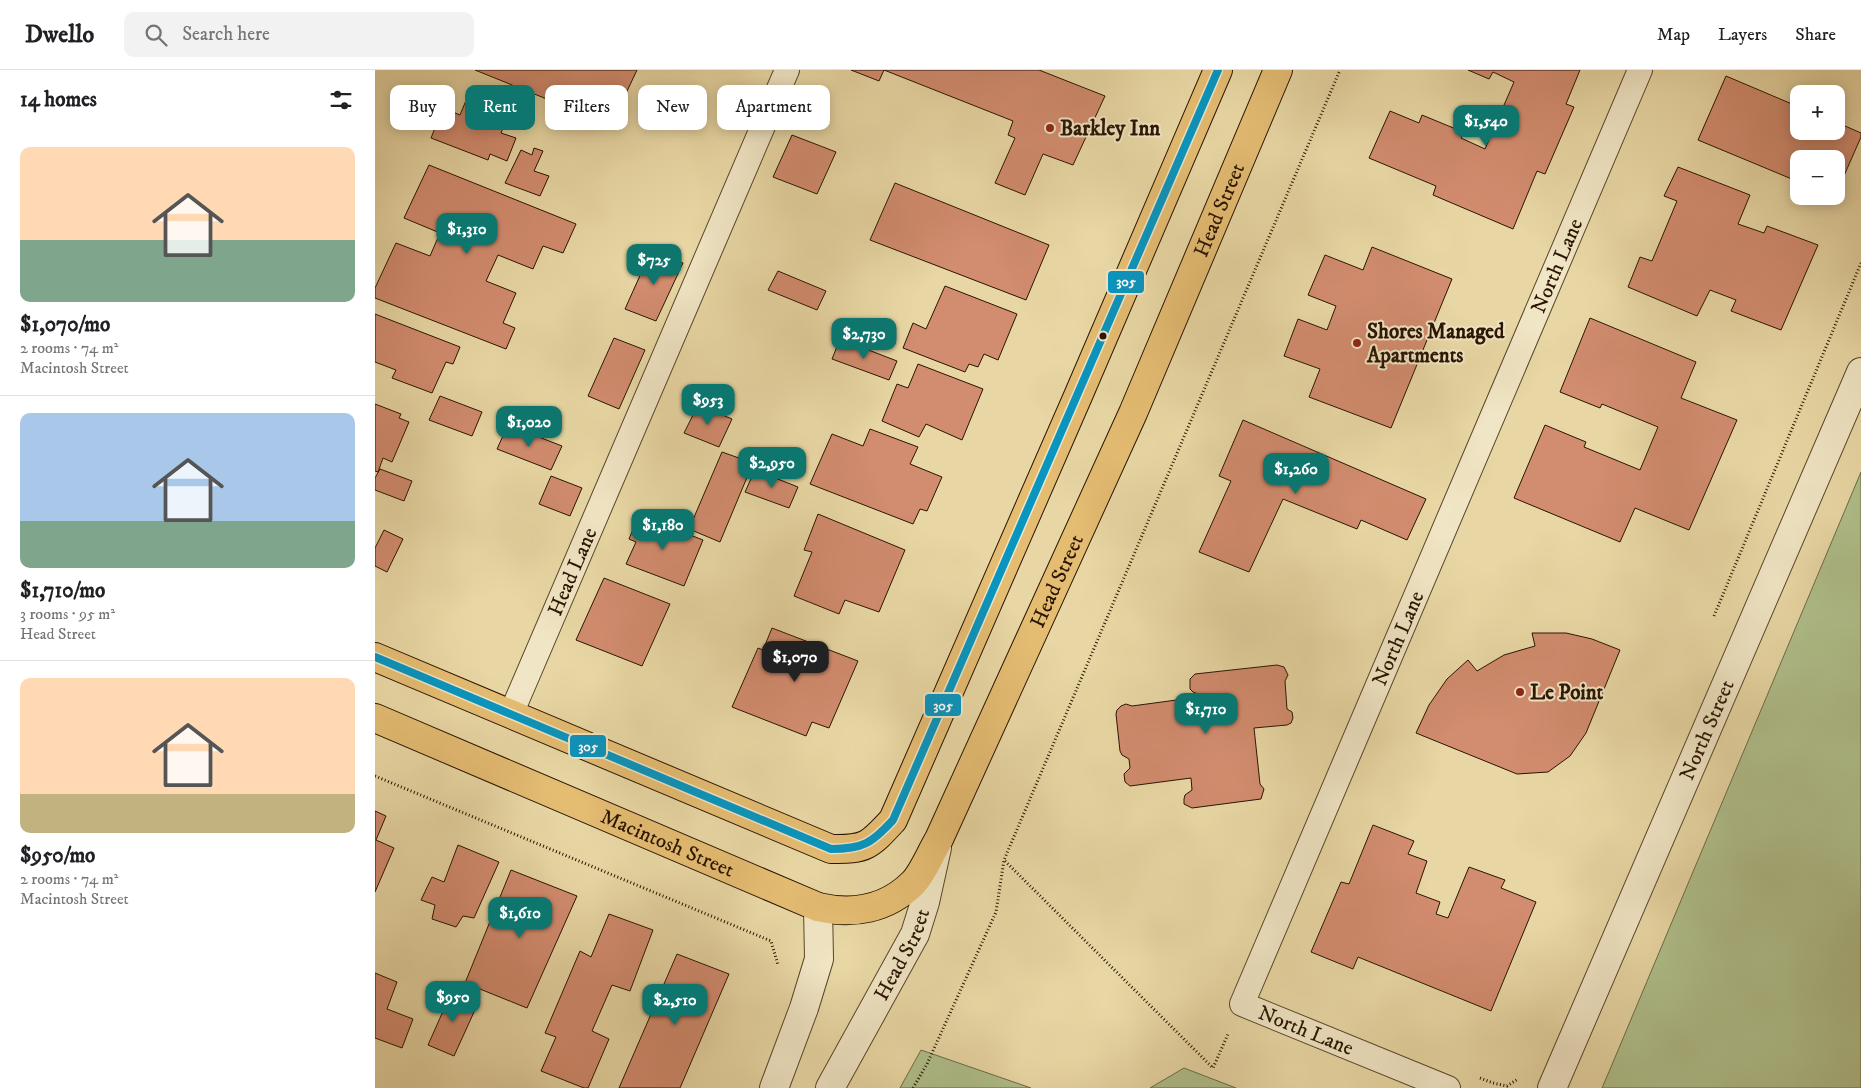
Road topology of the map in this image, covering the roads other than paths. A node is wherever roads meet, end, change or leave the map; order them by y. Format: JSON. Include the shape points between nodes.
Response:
{"nodes":[{"id":1,"x":787,"y":70,"type":"edge"},
{"id":2,"x":1218,"y":70,"type":"edge"},
{"id":3,"x":1278,"y":70,"type":"edge"},
{"id":4,"x":1640,"y":70,"type":"edge"},
{"id":5,"x":1861,"y":372,"type":"edge"},
{"id":6,"x":375,"y":656,"type":"edge"},
{"id":7,"x":511,"y":714,"type":"junction"},
{"id":8,"x":375,"y":718,"type":"edge"},
{"id":9,"x":939,"y":839,"type":"junction"},
{"id":10,"x":819,"y":907,"type":"junction"},
{"id":11,"x":775,"y":1088,"type":"edge"},
{"id":12,"x":830,"y":1088,"type":"edge"},
{"id":13,"x":1448,"y":1088,"type":"edge"},
{"id":14,"x":1552,"y":1088,"type":"edge"}],
"edges":[{"from":1,"to":7,"type":"lane","name":"Head Lane"},
{"from":2,"to":7,"type":"main road","via":[[893,820],[872,842],[852,850],[831,849]]},
{"from":3,"to":9,"type":"main road","name":"Head Street","via":[[1133,413]]},
{"from":4,"to":13,"type":"lane","name":"North Lane","via":[[1243,1004]]},
{"from":5,"to":14,"type":"street","name":"North Street"},
{"from":6,"to":7,"type":"main road"},
{"from":8,"to":10,"type":"main road","name":"Macintosh Street"},
{"from":9,"to":10,"type":"main road","name":"Macintosh Street","via":[[913,882],[887,902],[865,910],[835,911]]},
{"from":9,"to":12,"type":"street","name":"Head Street","via":[[915,934]]},
{"from":10,"to":11,"type":"street","via":[[819,959]]}]}
